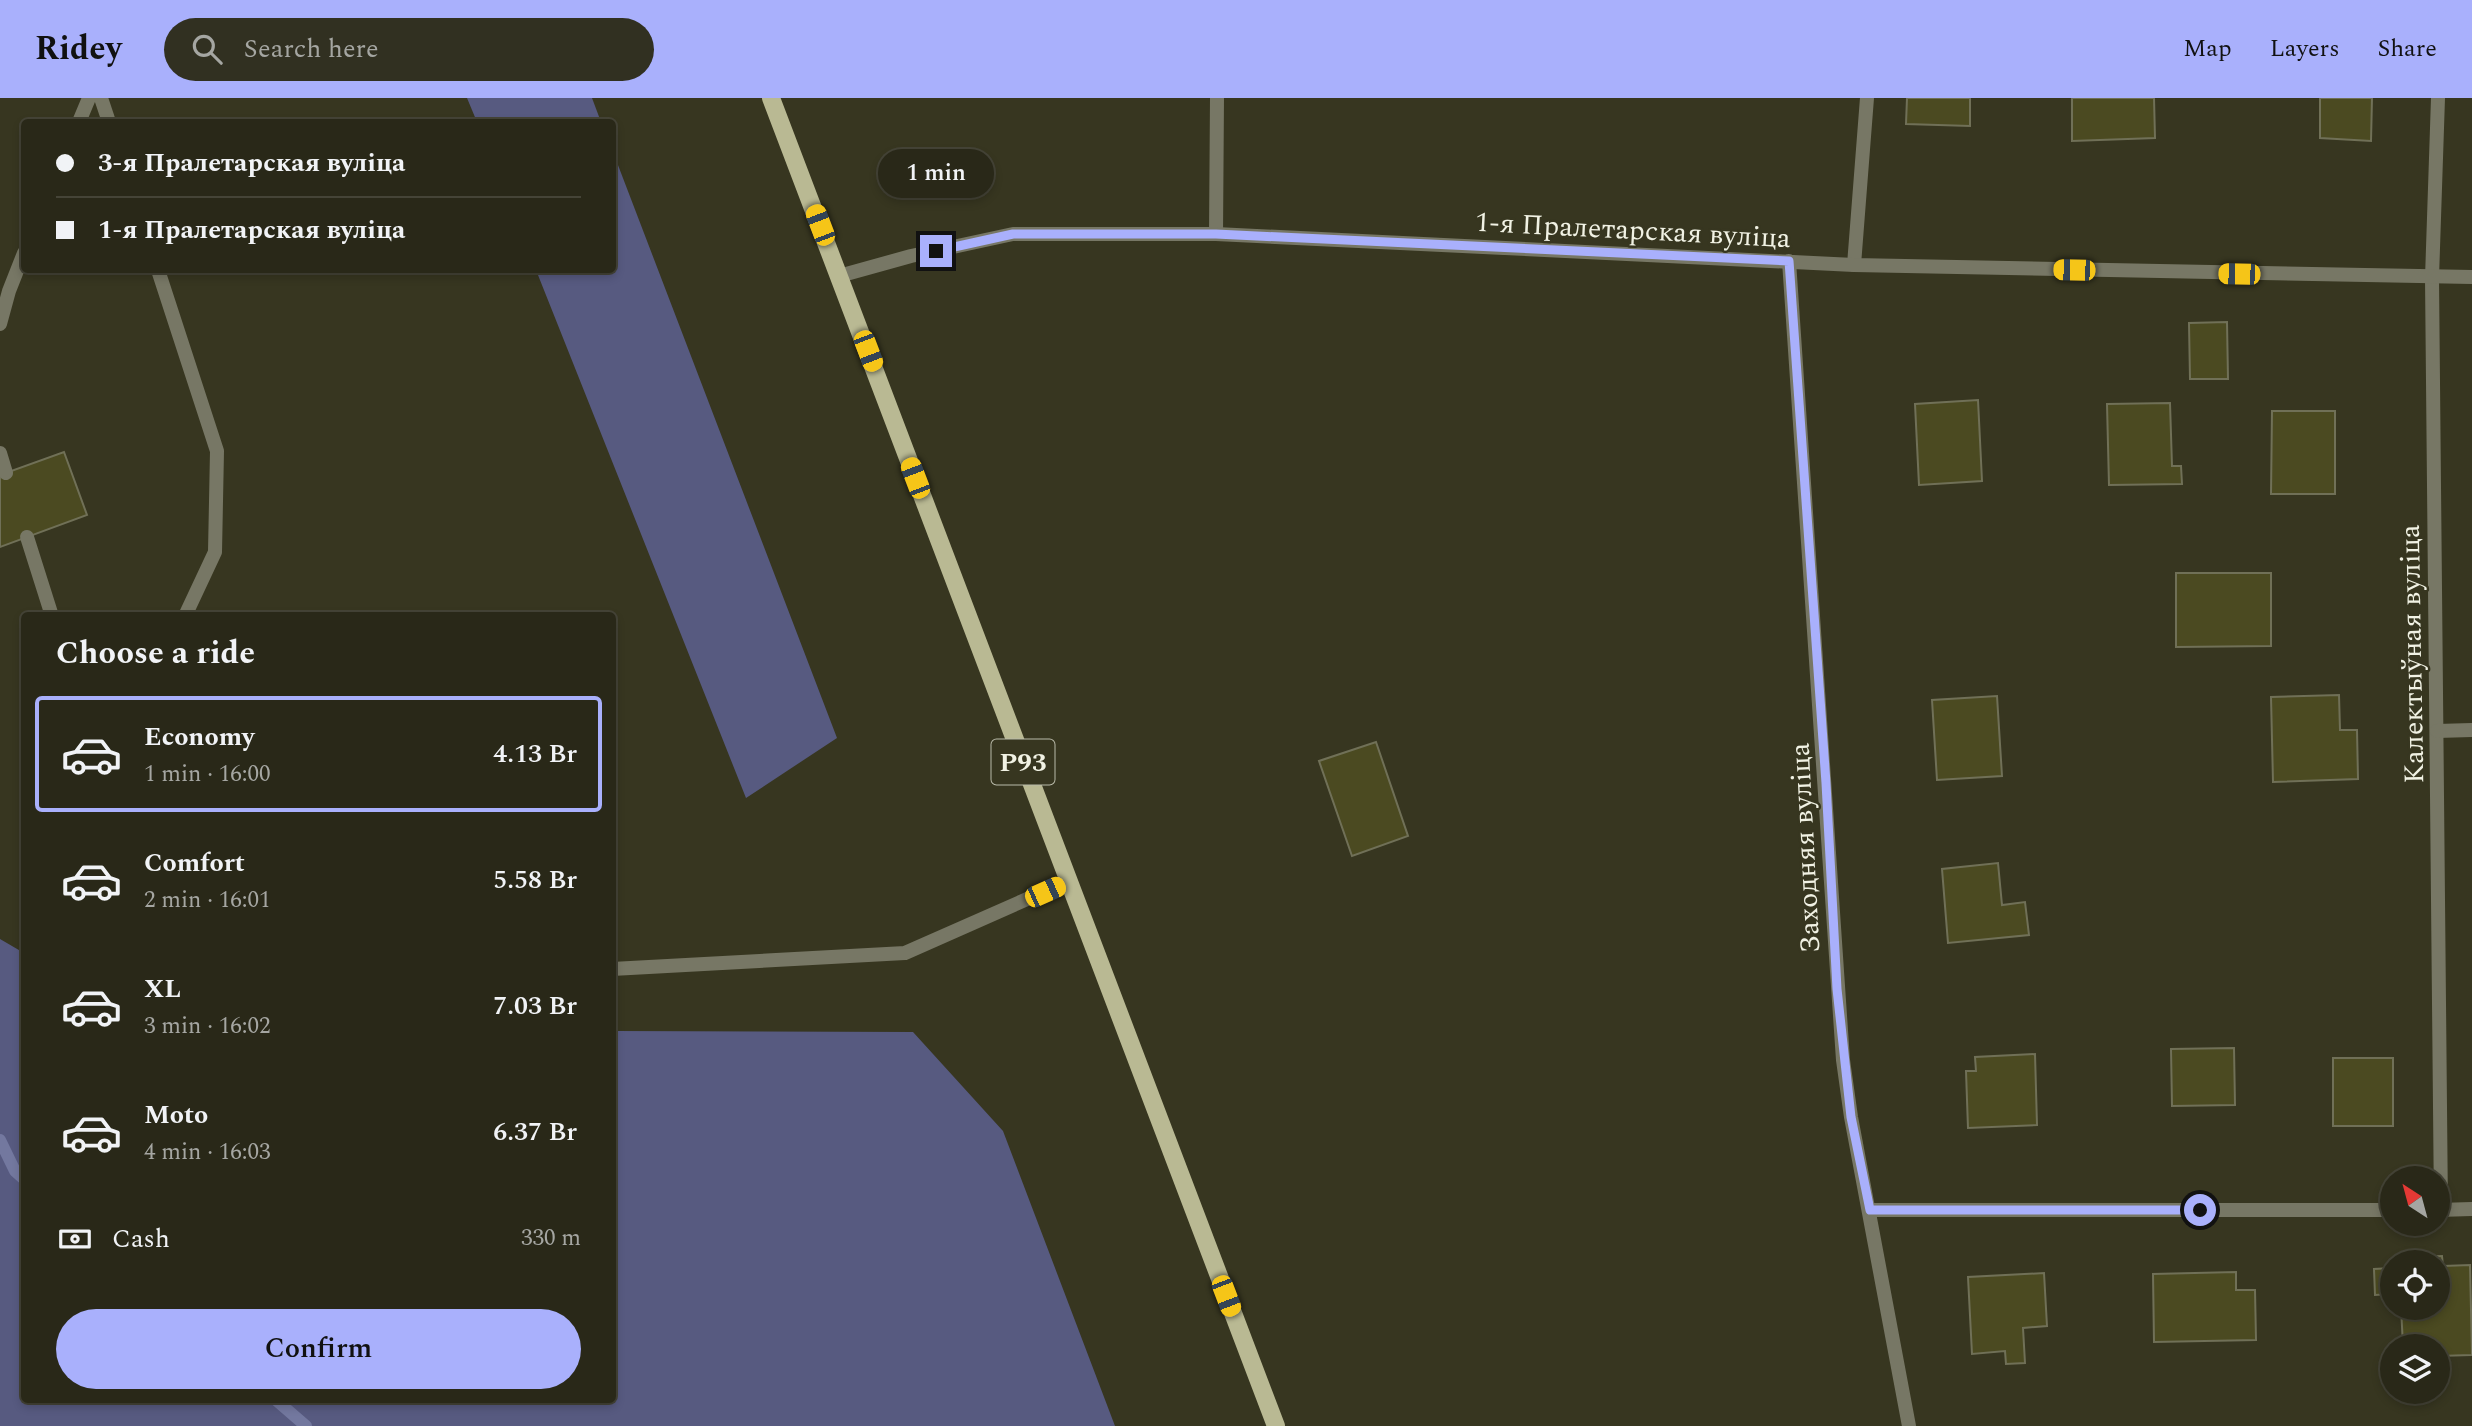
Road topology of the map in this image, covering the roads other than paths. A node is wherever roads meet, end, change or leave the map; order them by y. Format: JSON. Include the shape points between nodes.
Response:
{"nodes":[{"id":1,"x":89,"y":98,"type":"edge"},
{"id":2,"x":102,"y":98,"type":"edge"},
{"id":3,"x":771,"y":98,"type":"edge"},
{"id":4,"x":1217,"y":98,"type":"edge"},
{"id":5,"x":1867,"y":98,"type":"edge"},
{"id":6,"x":2438,"y":98,"type":"edge"},
{"id":7,"x":80,"y":119,"type":"edge"},
{"id":8,"x":108,"y":119,"type":"edge"},
{"id":9,"x":1216,"y":234,"type":"junction"},
{"id":10,"x":21,"y":261,"type":"edge"},
{"id":11,"x":1789,"y":261,"type":"junction"},
{"id":12,"x":1854,"y":265,"type":"junction"},
{"id":13,"x":159,"y":273,"type":"edge"},
{"id":14,"x":839,"y":276,"type":"junction"},
{"id":15,"x":2472,"y":277,"type":"edge"},
{"id":16,"x":2432,"y":278,"type":"junction"},
{"id":17,"x":0,"y":324,"type":"edge"},
{"id":18,"x":0,"y":453,"type":"edge"},
{"id":19,"x":6,"y":473,"type":"dead end"},
{"id":20,"x":27,"y":537,"type":"dead end"},
{"id":21,"x":51,"y":612,"type":"edge"},
{"id":22,"x":187,"y":612,"type":"edge"},
{"id":23,"x":2437,"y":730,"type":"junction"},
{"id":24,"x":2472,"y":730,"type":"edge"},
{"id":25,"x":1068,"y":881,"type":"junction"},
{"id":26,"x":616,"y":969,"type":"edge"},
{"id":27,"x":2440,"y":1166,"type":"edge"},
{"id":28,"x":2472,"y":1209,"type":"edge"},
{"id":29,"x":1870,"y":1210,"type":"junction"},
{"id":30,"x":2380,"y":1210,"type":"edge"},
{"id":31,"x":2450,"y":1210,"type":"edge"},
{"id":32,"x":1276,"y":1426,"type":"edge"},
{"id":33,"x":1909,"y":1426,"type":"edge"}],
"edges":[{"from":1,"to":7,"type":"street"},
{"from":2,"to":8,"type":"street"},
{"from":3,"to":14,"type":"main road","number":"Р93"},
{"from":4,"to":9,"type":"street"},
{"from":5,"to":12,"type":"street"},
{"from":6,"to":16,"type":"street","name":"Калектыўная вуліца"},
{"from":9,"to":11,"type":"street","name":"1-я Пралетарская вуліца"},
{"from":9,"to":14,"type":"street","name":"1-я Пралетарская вуліца","via":[[1013,234]]},
{"from":10,"to":17,"type":"street"},
{"from":11,"to":12,"type":"street","name":"1-я Пралетарская вуліца"},
{"from":11,"to":29,"type":"street","name":"Заходняя вуліца","via":[[1837,989],[1851,1117]]},
{"from":12,"to":16,"type":"street","name":"1-я Пралетарская вуліца"},
{"from":13,"to":22,"type":"street","via":[[217,451],[215,552]]},
{"from":14,"to":25,"type":"main road","number":"Р93"},
{"from":15,"to":16,"type":"street","name":"1-я Пралетарская вуліца"},
{"from":16,"to":23,"type":"street","name":"Калектыўная вуліца"},
{"from":18,"to":19,"type":"street"},
{"from":20,"to":21,"type":"street"},
{"from":23,"to":24,"type":"street"},
{"from":23,"to":27,"type":"street","name":"Калектыўная вуліца"},
{"from":25,"to":26,"type":"street","via":[[905,953]]},
{"from":25,"to":32,"type":"main road","number":"Р93"},
{"from":28,"to":31,"type":"street"},
{"from":29,"to":30,"type":"street"},
{"from":29,"to":33,"type":"street","name":"Заходняя вуліца"}]}
